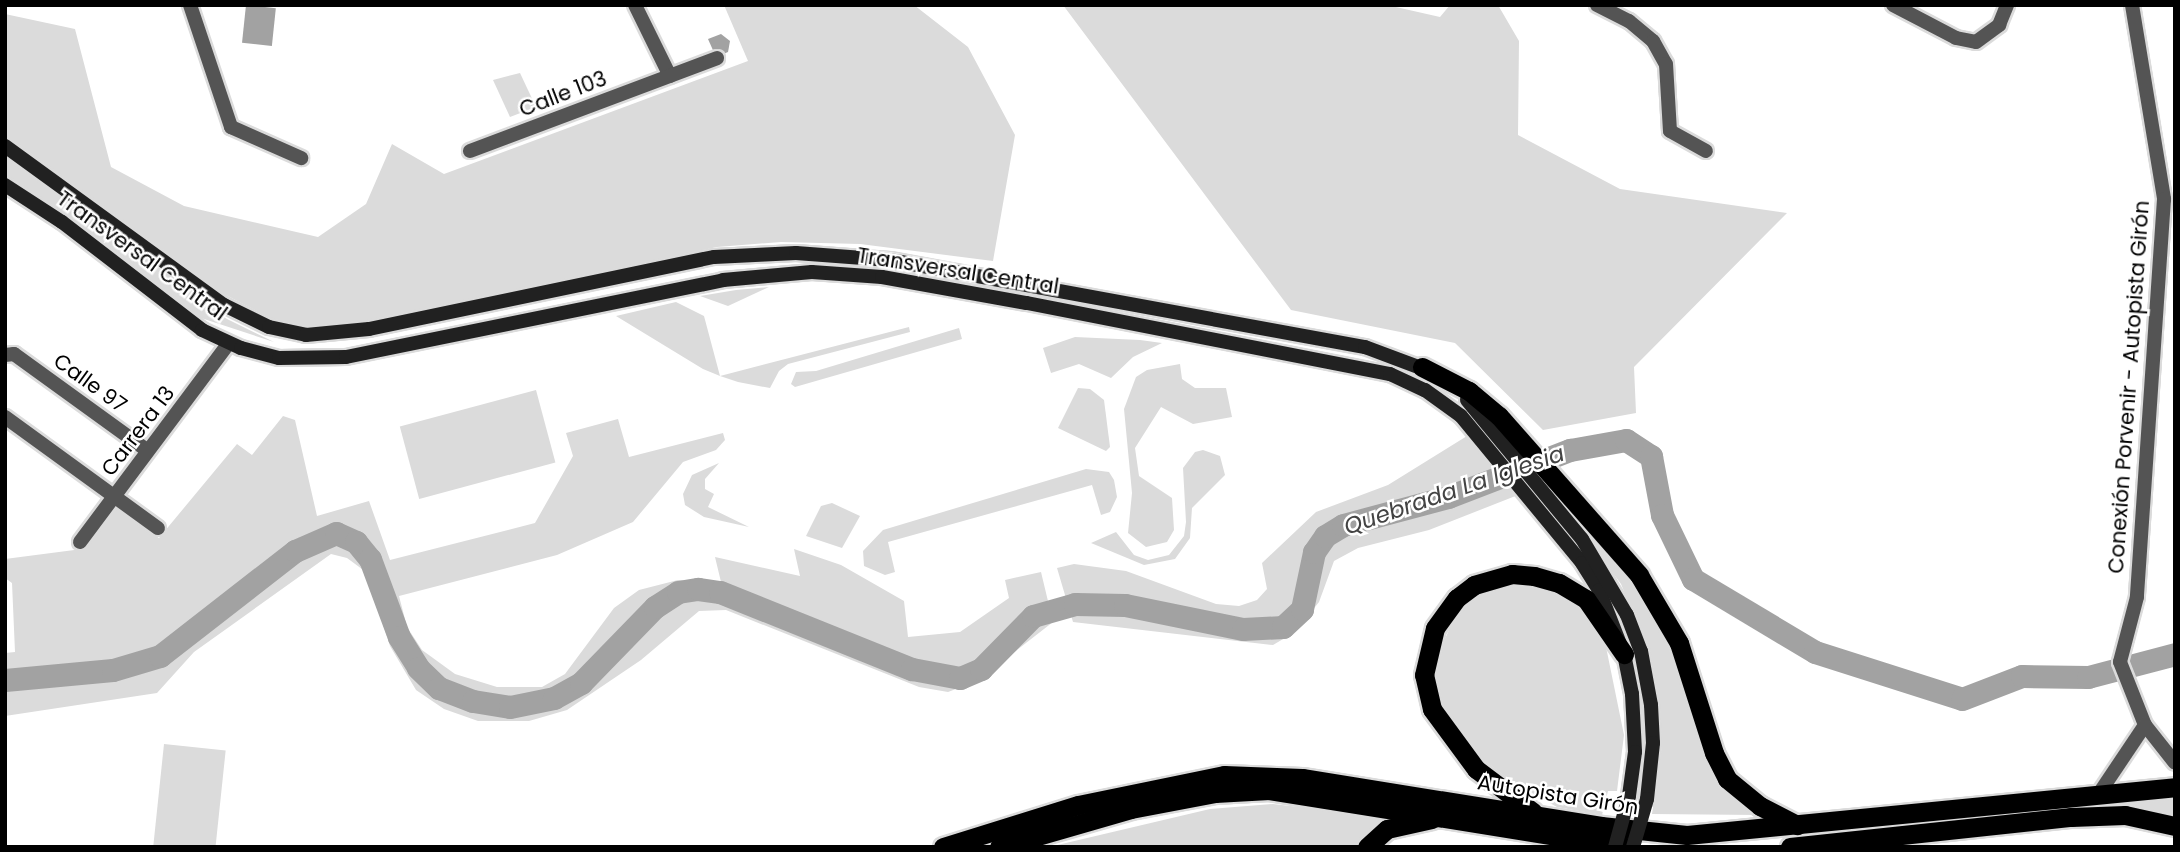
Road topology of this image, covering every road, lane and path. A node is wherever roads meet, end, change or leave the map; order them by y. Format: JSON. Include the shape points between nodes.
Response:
{"nodes":[{"id":1,"x":190,"y":5,"type":"edge"},
{"id":2,"x":635,"y":5,"type":"edge"},
{"id":3,"x":1597,"y":5,"type":"edge"},
{"id":4,"x":1893,"y":5,"type":"edge"},
{"id":5,"x":2007,"y":5,"type":"edge"},
{"id":6,"x":2132,"y":5,"type":"edge"},
{"id":7,"x":718,"y":58,"type":"dead end"},
{"id":8,"x":670,"y":76,"type":"junction"},
{"id":9,"x":5,"y":146,"type":"edge"},
{"id":10,"x":470,"y":151,"type":"dead end"},
{"id":11,"x":1706,"y":151,"type":"dead end"},
{"id":12,"x":301,"y":158,"type":"dead end"},
{"id":13,"x":5,"y":185,"type":"edge"},
{"id":14,"x":2169,"y":198,"type":"edge"},
{"id":15,"x":228,"y":344,"type":"junction"},
{"id":16,"x":5,"y":355,"type":"edge"},
{"id":17,"x":1422,"y":367,"type":"joint"},
{"id":18,"x":5,"y":417,"type":"edge"},
{"id":19,"x":148,"y":451,"type":"junction"},
{"id":20,"x":1539,"y":485,"type":"junction"},
{"id":21,"x":115,"y":496,"type":"junction"},
{"id":22,"x":158,"y":528,"type":"dead end"},
{"id":23,"x":80,"y":542,"type":"dead end"},
{"id":24,"x":1624,"y":654,"type":"junction"},
{"id":25,"x":2145,"y":725,"type":"junction"},
{"id":26,"x":2175,"y":763,"type":"edge"},
{"id":27,"x":2175,"y":787,"type":"edge"},
{"id":28,"x":2098,"y":795,"type":"junction"},
{"id":29,"x":1536,"y":814,"type":"junction"},
{"id":30,"x":1469,"y":819,"type":"junction"},
{"id":31,"x":1798,"y":826,"type":"junction"},
{"id":32,"x":2175,"y":826,"type":"edge"},
{"id":33,"x":943,"y":847,"type":"edge"},
{"id":34,"x":999,"y":847,"type":"edge"},
{"id":35,"x":1367,"y":847,"type":"edge"},
{"id":36,"x":1615,"y":847,"type":"edge"},
{"id":37,"x":1626,"y":847,"type":"edge"},
{"id":38,"x":1633,"y":847,"type":"edge"},
{"id":39,"x":1790,"y":847,"type":"edge"}],
"edges":[{"from":1,"to":12,"type":"street","via":[[231,127]]},
{"from":2,"to":8,"type":"street"},
{"from":3,"to":11,"type":"street","via":[[1629,21],[1653,41],[1666,64],[1670,131]]},
{"from":4,"to":5,"type":"street","via":[[1956,38],[1976,42],[1999,25]]},
{"from":6,"to":14,"type":"street","name":"Conexión Porvenir - Autopista Girón"},
{"from":7,"to":8,"type":"street","name":"Calle 103"},
{"from":8,"to":10,"type":"street","name":"Calle 103"},
{"from":9,"to":17,"type":"main road","name":"Transversal Central","via":[[238,313],[269,327],[306,335],[369,329],[714,257],[796,253],[951,271],[1365,346]]},
{"from":13,"to":15,"type":"main road","name":"Transversal Central","via":[[62,222],[188,321]]},
{"from":14,"to":25,"type":"street","name":"Conexión Porvenir - Autopista Girón","via":[[2137,597],[2120,662]]},
{"from":15,"to":19,"type":"street","name":"Carrera 13"},
{"from":15,"to":20,"type":"main road","name":"Transversal Central","via":[[279,358],[329,360],[723,280],[792,272],[862,275],[1390,374],[1445,403],[1495,455]]},
{"from":16,"to":19,"type":"street","name":"Calle 97","via":[[14,354]]},
{"from":17,"to":20,"type":"highway","via":[[1477,397],[1516,444]]},
{"from":18,"to":21,"type":"street"},
{"from":19,"to":21,"type":"street","name":"Carrera 13"},
{"from":20,"to":24,"type":"main road","name":"Transversal Central","via":[[1592,578]]},
{"from":20,"to":31,"type":"highway","via":[[1639,575],[1668,619],[1727,779],[1760,806]]},
{"from":20,"to":38,"type":"main road","name":"Transversal Central","bridge":true,"via":[[1601,565],[1635,634],[1648,687],[1653,743],[1647,799]]},
{"from":21,"to":22,"type":"street"},
{"from":21,"to":23,"type":"street","name":"Carrera 13"},
{"from":24,"to":29,"type":"highway","via":[[1586,599],[1559,583],[1534,576],[1503,575],[1474,585],[1457,598],[1435,628],[1424,675],[1432,709],[1476,769]]},
{"from":24,"to":36,"type":"main road","name":"Transversal Central","bridge":true,"via":[[1636,731],[1629,796]]},
{"from":25,"to":26,"type":"street","name":"Conexión Porvenir - Autopista Girón"},
{"from":25,"to":28,"type":"street"},
{"from":27,"to":28,"type":"highway","name":"Autopista Girón"},
{"from":28,"to":31,"type":"highway","name":"Autopista Girón"},
{"from":29,"to":31,"type":"highway","name":"Autopista Girón","via":[[1670,835]]},
{"from":29,"to":33,"type":"highway","name":"Autopista Girón","via":[[1302,778],[1224,775],[1078,805]]},
{"from":30,"to":34,"type":"highway","name":"Autopista Girón","via":[[1292,792],[1246,790],[1131,809]]},
{"from":30,"to":35,"type":"highway","via":[[1408,822],[1387,829]]},
{"from":30,"to":37,"type":"highway","name":"Autopista Girón"},
{"from":32,"to":39,"type":"highway","via":[[2125,815],[2071,817]]}]}
